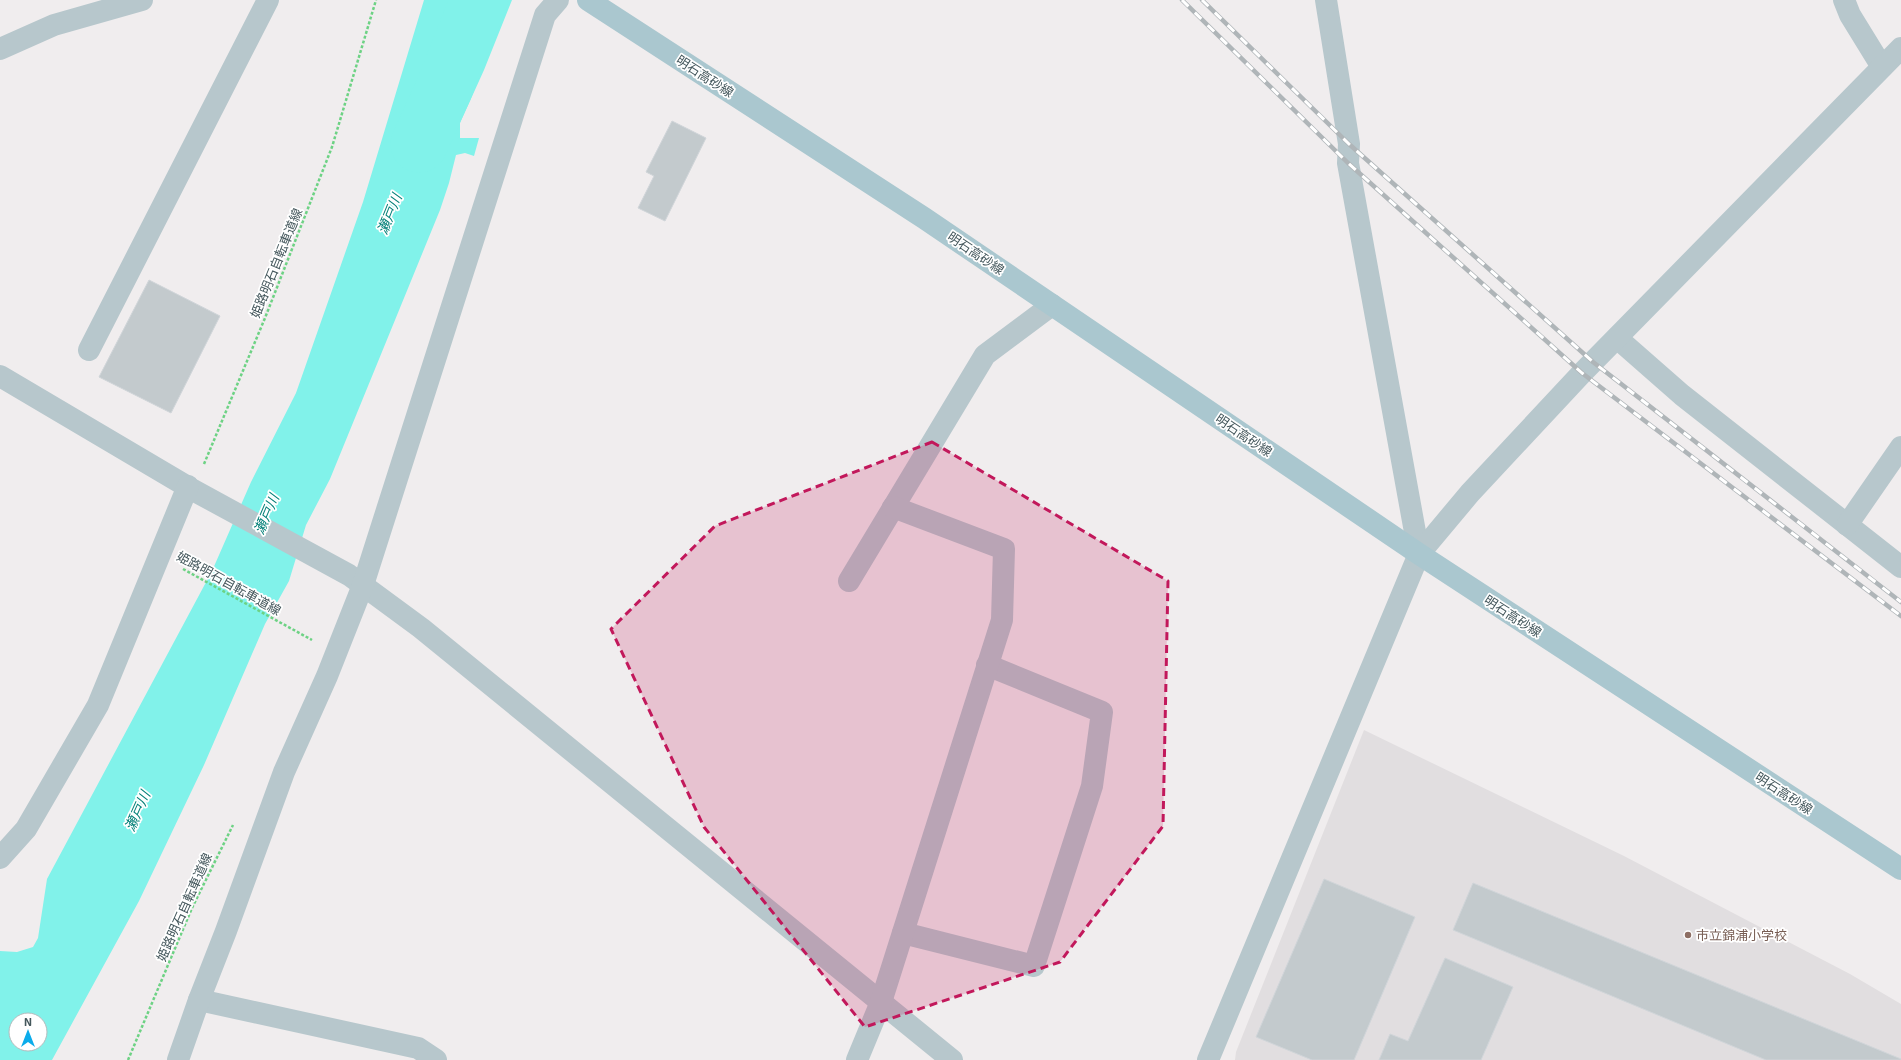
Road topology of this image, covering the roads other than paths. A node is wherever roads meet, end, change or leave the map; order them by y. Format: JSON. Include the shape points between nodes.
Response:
{"nodes":[{"id":1,"x":142,"y":0,"type":"edge"},
{"id":2,"x":268,"y":0,"type":"edge"},
{"id":3,"x":558,"y":0,"type":"edge"},
{"id":4,"x":588,"y":0,"type":"edge"},
{"id":5,"x":1326,"y":0,"type":"edge"},
{"id":6,"x":1844,"y":0,"type":"edge"},
{"id":7,"x":0,"y":48,"type":"edge"},
{"id":8,"x":1894,"y":60,"type":"edge"},
{"id":9,"x":1052,"y":305,"type":"junction"},
{"id":10,"x":1617,"y":338,"type":"junction"},
{"id":11,"x":89,"y":350,"type":"dead end"},
{"id":12,"x":0,"y":376,"type":"edge"},
{"id":13,"x":1901,"y":447,"type":"edge"},
{"id":14,"x":193,"y":489,"type":"junction"},
{"id":15,"x":893,"y":507,"type":"junction"},
{"id":16,"x":1847,"y":525,"type":"junction"},
{"id":17,"x":1419,"y":554,"type":"junction"},
{"id":18,"x":1901,"y":567,"type":"edge"},
{"id":19,"x":356,"y":580,"type":"junction"},
{"id":20,"x":849,"y":581,"type":"dead end"},
{"id":21,"x":988,"y":665,"type":"junction"},
{"id":22,"x":0,"y":858,"type":"edge"},
{"id":23,"x":1901,"y":869,"type":"edge"},
{"id":24,"x":903,"y":932,"type":"junction"},
{"id":25,"x":199,"y":1000,"type":"junction"},
{"id":26,"x":881,"y":1002,"type":"junction"},
{"id":27,"x":1212,"y":1057,"type":"edge"},
{"id":28,"x":178,"y":1060,"type":"edge"},
{"id":29,"x":436,"y":1060,"type":"edge"},
{"id":30,"x":857,"y":1060,"type":"edge"},
{"id":31,"x":952,"y":1060,"type":"edge"}],
"edges":[{"from":1,"to":7,"type":"street","via":[[54,25]]},
{"from":2,"to":11,"type":"street"},
{"from":3,"to":19,"type":"street","via":[[544,15]]},
{"from":4,"to":9,"type":"main road","name":"明石高砂線","via":[[924,218]]},
{"from":5,"to":17,"type":"street","via":[[1349,144],[1348,163]]},
{"from":6,"to":8,"type":"street","via":[[1850,15]]},
{"from":8,"to":10,"type":"street"},
{"from":9,"to":15,"type":"street","via":[[985,355]]},
{"from":9,"to":17,"type":"main road","name":"明石高砂線"},
{"from":10,"to":16,"type":"street","via":[[1682,395]]},
{"from":10,"to":17,"type":"street","via":[[1470,493]]},
{"from":12,"to":14,"type":"street"},
{"from":13,"to":16,"type":"street"},
{"from":14,"to":19,"type":"street"},
{"from":14,"to":22,"type":"street","via":[[98,705],[26,829]]},
{"from":15,"to":20,"type":"street"},
{"from":15,"to":21,"type":"street","via":[[1004,548],[1002,620]]},
{"from":16,"to":18,"type":"street"},
{"from":17,"to":23,"type":"main road","name":"明石高砂線"},
{"from":17,"to":27,"type":"street"},
{"from":19,"to":25,"type":"street","via":[[327,676],[284,772]]},
{"from":19,"to":26,"type":"street","via":[[421,628]]},
{"from":21,"to":24,"type":"street"},
{"from":21,"to":24,"type":"street","via":[[1102,712],[1092,786],[1034,966]]},
{"from":24,"to":26,"type":"street"},
{"from":25,"to":28,"type":"street"},
{"from":25,"to":29,"type":"street","via":[[418,1048]]},
{"from":26,"to":30,"type":"street"},
{"from":26,"to":31,"type":"street"}]}
